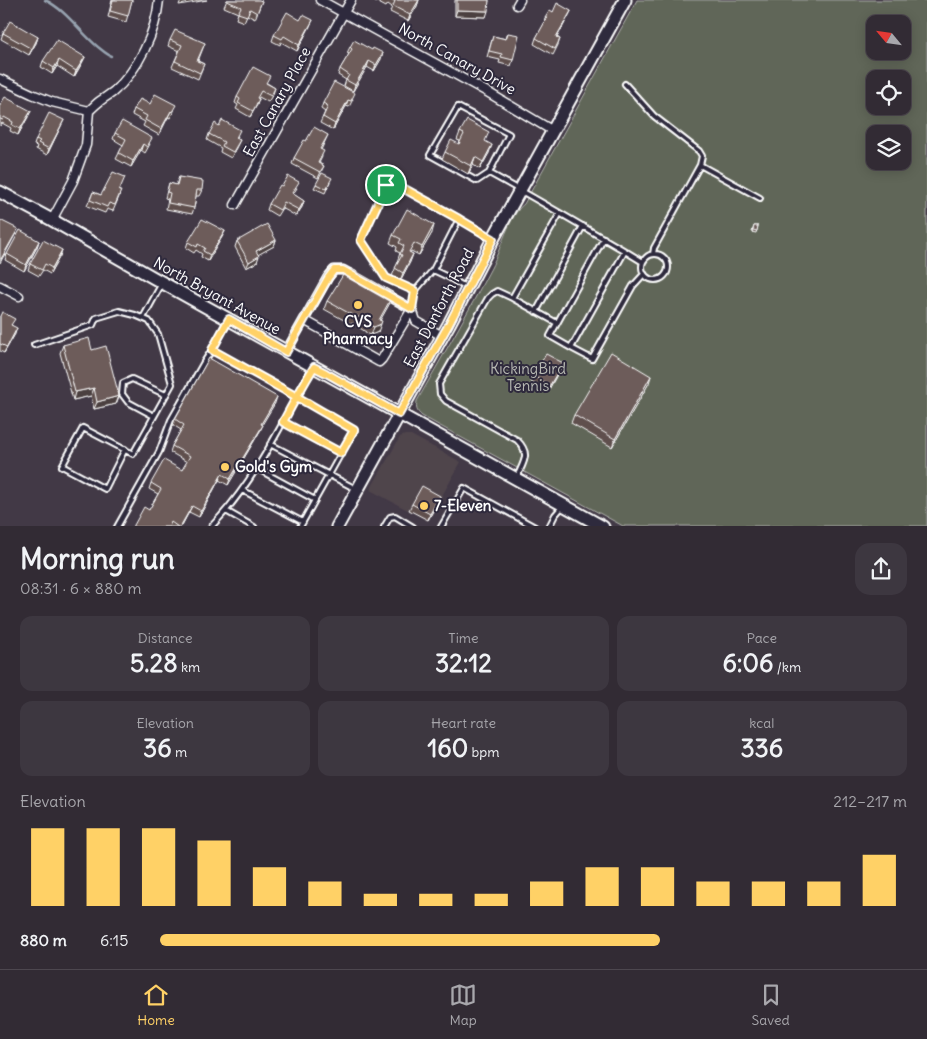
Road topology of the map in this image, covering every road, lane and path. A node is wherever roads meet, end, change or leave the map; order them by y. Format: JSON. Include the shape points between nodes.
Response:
{"nodes":[{"id":1,"x":159,"y":0,"type":"edge"},
{"id":2,"x":320,"y":0,"type":"edge"},
{"id":3,"x":351,"y":0,"type":"edge"},
{"id":4,"x":625,"y":0,"type":"edge"},
{"id":5,"x":344,"y":13,"type":"junction"},
{"id":6,"x":0,"y":79,"type":"edge"},
{"id":7,"x":625,"y":84,"type":"dead end"},
{"id":8,"x":88,"y":111,"type":"junction"},
{"id":9,"x":553,"y":131,"type":"junction"},
{"id":10,"x":700,"y":165,"type":"junction"},
{"id":11,"x":488,"y":173,"type":"junction"},
{"id":12,"x":520,"y":191,"type":"junction"},
{"id":13,"x":0,"y":192,"type":"edge"},
{"id":14,"x":760,"y":198,"type":"dead end"},
{"id":15,"x":235,"y":205,"type":"dead end"},
{"id":16,"x":560,"y":213,"type":"junction"},
{"id":17,"x":459,"y":219,"type":"junction"},
{"id":18,"x":52,"y":220,"type":"junction"},
{"id":19,"x":583,"y":226,"type":"junction"},
{"id":20,"x":604,"y":238,"type":"junction"},
{"id":21,"x":493,"y":239,"type":"junction"},
{"id":22,"x":625,"y":251,"type":"junction"},
{"id":23,"x":653,"y":254,"type":"junction"},
{"id":24,"x":643,"y":262,"type":"junction"},
{"id":25,"x":433,"y":270,"type":"junction"},
{"id":26,"x":644,"y":274,"type":"junction"},
{"id":27,"x":357,"y":278,"type":"edge"},
{"id":28,"x":162,"y":283,"type":"junction"},
{"id":29,"x":0,"y":286,"type":"edge"},
{"id":30,"x":467,"y":288,"type":"junction"},
{"id":31,"x":379,"y":291,"type":"edge"},
{"id":32,"x":415,"y":291,"type":"junction"},
{"id":33,"x":19,"y":296,"type":"dead end"},
{"id":34,"x":512,"y":298,"type":"junction"},
{"id":35,"x":412,"y":309,"type":"junction"},
{"id":36,"x":536,"y":312,"type":"junction"},
{"id":37,"x":143,"y":318,"type":"junction"},
{"id":38,"x":229,"y":319,"type":"junction"},
{"id":39,"x":304,"y":320,"type":"junction"},
{"id":40,"x":557,"y":323,"type":"junction"},
{"id":41,"x":442,"y":336,"type":"junction"},
{"id":42,"x":34,"y":345,"type":"dead end"},
{"id":43,"x":571,"y":348,"type":"junction"},
{"id":44,"x":212,"y":350,"type":"junction"},
{"id":45,"x":286,"y":352,"type":"junction"},
{"id":46,"x":314,"y":367,"type":"junction"},
{"id":47,"x":166,"y":395,"type":"junction"},
{"id":48,"x":297,"y":397,"type":"junction"},
{"id":49,"x":399,"y":414,"type":"junction"},
{"id":50,"x":154,"y":416,"type":"junction"},
{"id":51,"x":283,"y":422,"type":"junction"},
{"id":52,"x":270,"y":444,"type":"junction"},
{"id":53,"x":125,"y":449,"type":"junction"},
{"id":54,"x":341,"y":453,"type":"junction"},
{"id":55,"x":256,"y":468,"type":"junction"},
{"id":56,"x":329,"y":475,"type":"junction"},
{"id":57,"x":516,"y":479,"type":"junction"},
{"id":58,"x":242,"y":490,"type":"junction"},
{"id":59,"x":358,"y":490,"type":"junction"},
{"id":60,"x":315,"y":500,"type":"junction"},
{"id":61,"x":563,"y":505,"type":"junction"},
{"id":62,"x":226,"y":511,"type":"junction"},
{"id":63,"x":303,"y":522,"type":"junction"},
{"id":64,"x":118,"y":526,"type":"edge"},
{"id":65,"x":211,"y":526,"type":"edge"},
{"id":66,"x":254,"y":526,"type":"edge"},
{"id":67,"x":300,"y":526,"type":"edge"},
{"id":68,"x":337,"y":526,"type":"edge"},
{"id":69,"x":384,"y":526,"type":"edge"},
{"id":70,"x":413,"y":526,"type":"edge"},
{"id":71,"x":441,"y":526,"type":"edge"},
{"id":72,"x":535,"y":526,"type":"edge"},
{"id":73,"x":549,"y":526,"type":"edge"},
{"id":74,"x":603,"y":526,"type":"edge"}],
"edges":[{"from":1,"to":8,"type":"street","via":[[156,22],[142,56],[113,92]]},
{"from":2,"to":5,"type":"street","name":"North Canary Drive"},
{"from":3,"to":5,"type":"street","name":"East Canary Place"},
{"from":4,"to":9,"type":"street","name":"East Danforth Road"},
{"from":5,"to":9,"type":"street","name":"North Canary Drive"},
{"from":5,"to":15,"type":"street","name":"East Canary Place"},
{"from":6,"to":8,"type":"street","via":[[52,102]]},
{"from":7,"to":10,"type":"lane","via":[[654,116],[699,151],[702,156]]},
{"from":8,"to":18,"type":"street","via":[[86,145],[73,181]]},
{"from":9,"to":12,"type":"street","name":"East Danforth Road"},
{"from":10,"to":14,"type":"lane"},
{"from":10,"to":23,"type":"lane"},
{"from":11,"to":11,"type":"lane","via":[[509,134],[458,107],[430,155],[477,181]]},
{"from":11,"to":12,"type":"lane"},
{"from":12,"to":16,"type":"lane"},
{"from":12,"to":21,"type":"street","name":"East Danforth Road"},
{"from":13,"to":18,"type":"street","name":"North Bryant Avenue"},
{"from":16,"to":19,"type":"lane"},
{"from":16,"to":34,"type":"lane"},
{"from":17,"to":21,"type":"lane"},
{"from":17,"to":25,"type":"lane"},
{"from":17,"to":32,"type":"lane","via":[[392,182],[386,185],[361,240],[386,278]]},
{"from":18,"to":28,"type":"street","name":"North Bryant Avenue"},
{"from":19,"to":20,"type":"lane"},
{"from":19,"to":36,"type":"lane"},
{"from":20,"to":22,"type":"lane"},
{"from":20,"to":40,"type":"lane"},
{"from":21,"to":30,"type":"street","name":"East Danforth Road"},
{"from":22,"to":24,"type":"lane"},
{"from":22,"to":43,"type":"lane"},
{"from":23,"to":24,"type":"lane"},
{"from":23,"to":26,"type":"lane","via":[[665,258],[668,270],[659,279],[651,279]]},
{"from":24,"to":26,"type":"lane"},
{"from":25,"to":30,"type":"lane"},
{"from":25,"to":32,"type":"lane"},
{"from":26,"to":43,"type":"lane","via":[[633,286],[592,359]]},
{"from":27,"to":39,"type":"street","via":[[343,270],[334,270]]},
{"from":28,"to":37,"type":"lane"},
{"from":28,"to":38,"type":"street","name":"North Bryant Avenue"},
{"from":29,"to":33,"type":"street"},
{"from":30,"to":41,"type":"street","name":"East Danforth Road"},
{"from":31,"to":35,"type":"street"},
{"from":32,"to":35,"type":"lane"},
{"from":34,"to":36,"type":"lane"},
{"from":34,"to":57,"type":"lane","via":[[497,292],[488,298],[440,384],[440,394],[446,401],[524,447],[526,456]]},
{"from":35,"to":39,"type":"street","via":[[379,362]]},
{"from":35,"to":41,"type":"street","via":[[416,321]]},
{"from":36,"to":40,"type":"lane"},
{"from":37,"to":42,"type":"lane","via":[[120,311]]},
{"from":37,"to":47,"type":"lane","via":[[158,334],[172,384]]},
{"from":38,"to":44,"type":"lane"},
{"from":38,"to":45,"type":"street","name":"North Bryant Avenue"},
{"from":39,"to":45,"type":"street"},
{"from":40,"to":43,"type":"lane","via":[[550,336]]},
{"from":41,"to":49,"type":"street","name":"East Danforth Road"},
{"from":44,"to":48,"type":"lane"},
{"from":44,"to":64,"type":"lane","via":[[171,420],[159,452]]},
{"from":45,"to":46,"type":"street","name":"North Bryant Avenue"},
{"from":46,"to":48,"type":"lane"},
{"from":46,"to":49,"type":"street","name":"North Bryant Avenue"},
{"from":47,"to":50,"type":"lane"},
{"from":47,"to":50,"type":"lane","via":[[132,379],[123,383],[122,394],[128,402]]},
{"from":48,"to":51,"type":"lane"},
{"from":48,"to":54,"type":"lane","via":[[354,430]]},
{"from":49,"to":57,"type":"street","name":"North Bryant Avenue"},
{"from":49,"to":59,"type":"street","name":"East Danforth Road"},
{"from":50,"to":53,"type":"lane","via":[[133,454]]},
{"from":51,"to":52,"type":"lane"},
{"from":51,"to":54,"type":"lane"},
{"from":52,"to":55,"type":"lane"},
{"from":52,"to":56,"type":"lane"},
{"from":53,"to":53,"type":"lane","via":[[105,489],[62,466],[83,428]]},
{"from":54,"to":56,"type":"lane"},
{"from":55,"to":58,"type":"lane"},
{"from":55,"to":60,"type":"lane"},
{"from":56,"to":59,"type":"lane"},
{"from":56,"to":60,"type":"lane"},
{"from":57,"to":61,"type":"street","name":"North Bryant Avenue"},
{"from":58,"to":62,"type":"lane"},
{"from":58,"to":63,"type":"lane"},
{"from":59,"to":68,"type":"street","name":"East Danforth Road"},
{"from":60,"to":63,"type":"lane"},
{"from":61,"to":73,"type":"lane"},
{"from":61,"to":74,"type":"street","name":"North Bryant Avenue"},
{"from":62,"to":65,"type":"lane"},
{"from":62,"to":66,"type":"lane"},
{"from":63,"to":67,"type":"lane"},
{"from":69,"to":70,"type":"lane","via":[[390,517],[395,516]]},
{"from":71,"to":72,"type":"lane","via":[[464,488]]}]}
